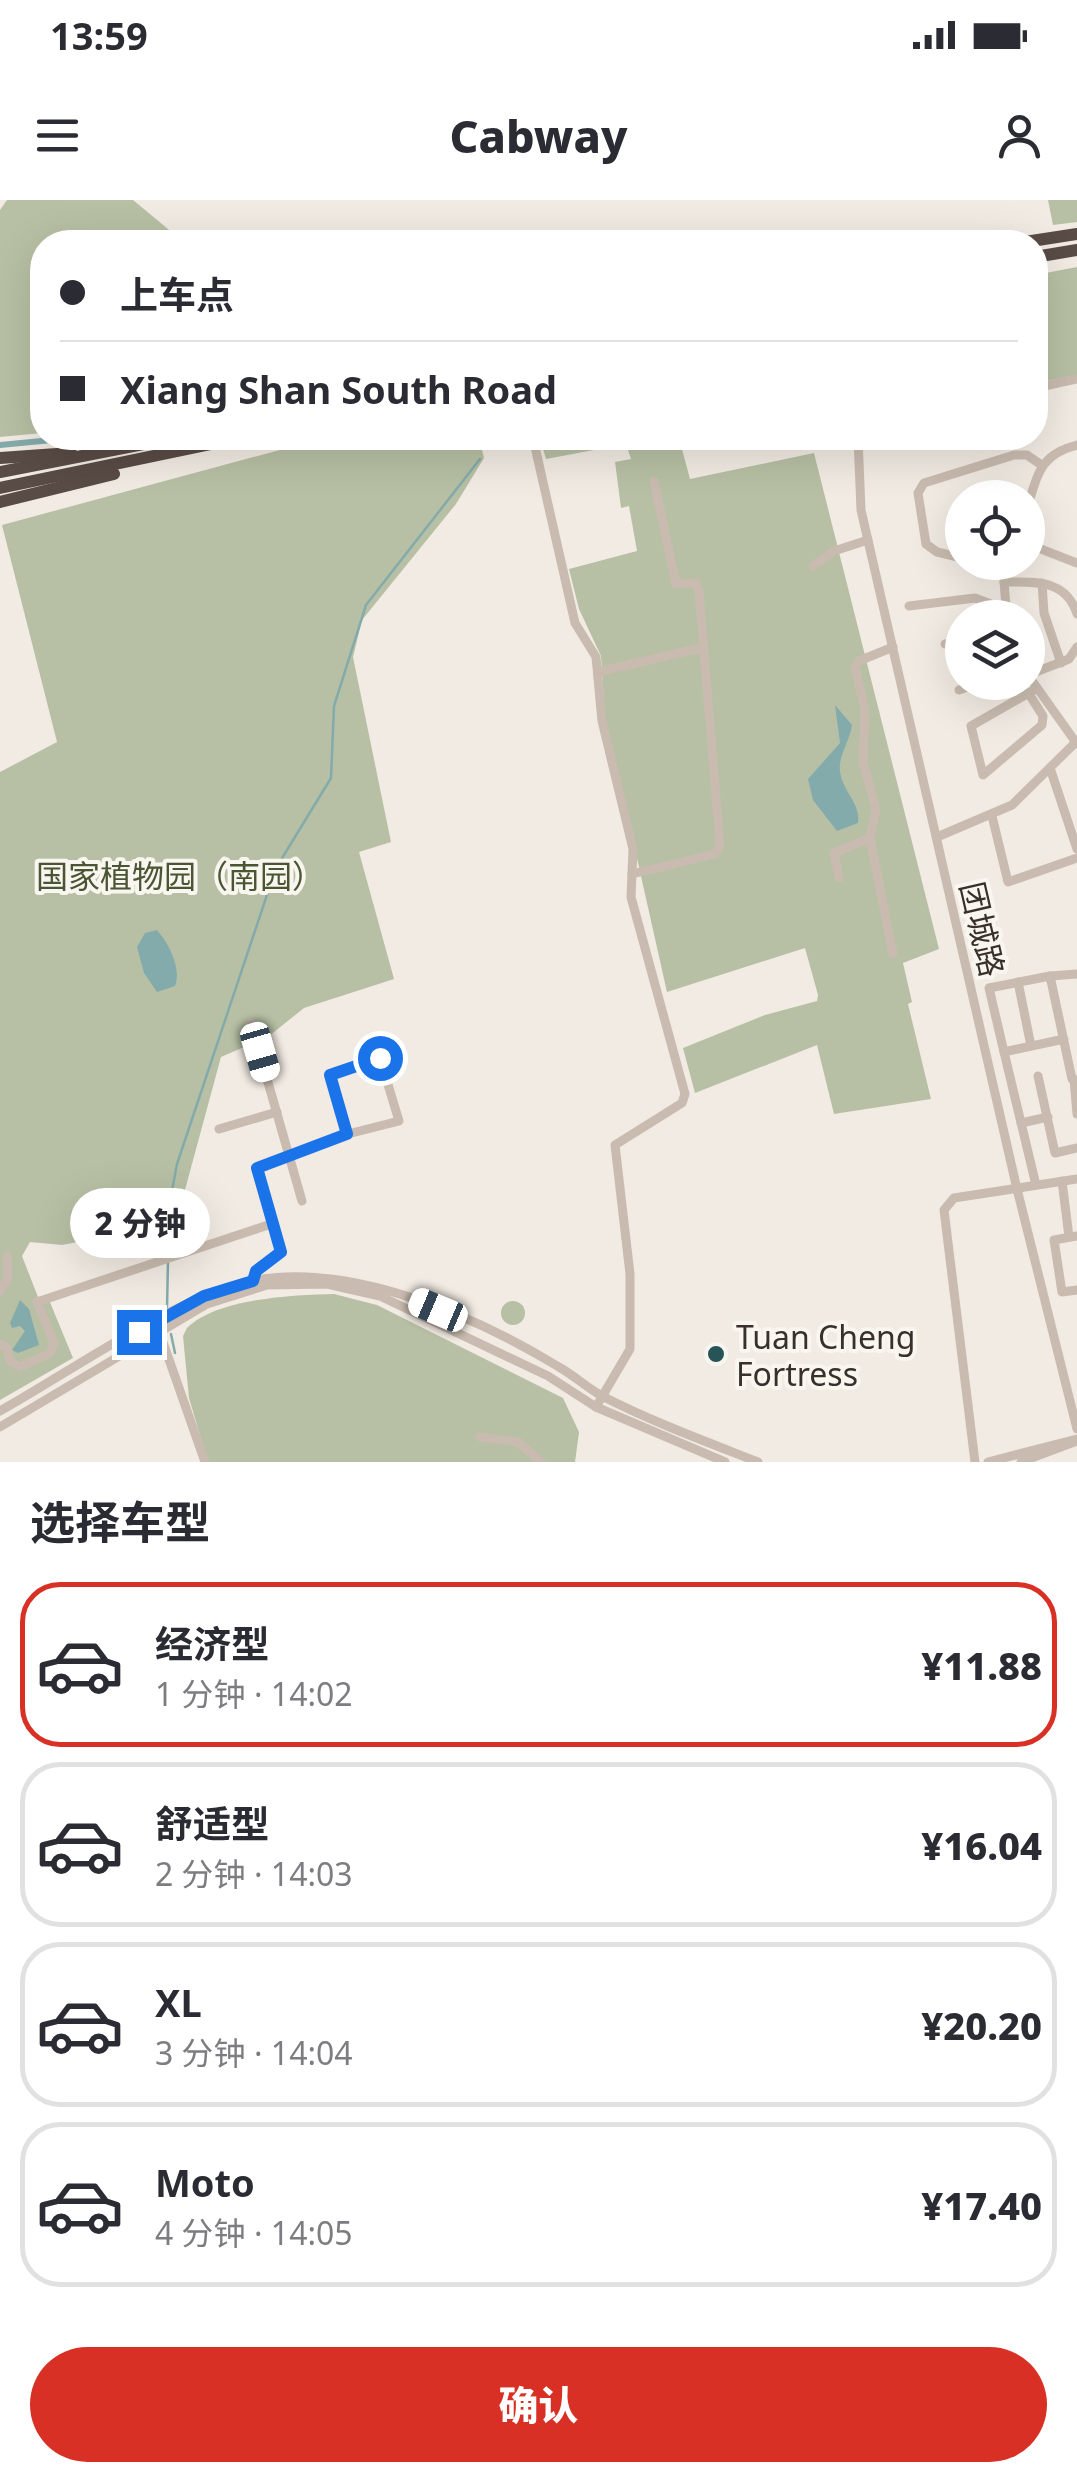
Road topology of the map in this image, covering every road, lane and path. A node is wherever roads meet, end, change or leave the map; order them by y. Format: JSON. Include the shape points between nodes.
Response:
{"nodes":[{"id":1,"x":1077,"y":234,"type":"edge"},
{"id":2,"x":1048,"y":238,"type":"edge"},
{"id":3,"x":1077,"y":250,"type":"edge"},
{"id":4,"x":1048,"y":254,"type":"edge"},
{"id":5,"x":1077,"y":379,"type":"edge"},
{"id":6,"x":1048,"y":385,"type":"edge"},
{"id":7,"x":1077,"y":446,"type":"edge"},
{"id":8,"x":114,"y":450,"type":"edge"},
{"id":9,"x":122,"y":450,"type":"edge"},
{"id":10,"x":189,"y":450,"type":"edge"},
{"id":11,"x":536,"y":450,"type":"edge"},
{"id":12,"x":859,"y":450,"type":"edge"},
{"id":13,"x":164,"y":456,"type":"junction"},
{"id":14,"x":0,"y":458,"type":"edge"},
{"id":15,"x":1040,"y":464,"type":"junction"},
{"id":16,"x":0,"y":472,"type":"edge"},
{"id":17,"x":1035,"y":480,"type":"edge"},
{"id":18,"x":654,"y":481,"type":"dead end"},
{"id":19,"x":0,"y":488,"type":"edge"},
{"id":20,"x":0,"y":502,"type":"edge"},
{"id":21,"x":868,"y":540,"type":"junction"},
{"id":22,"x":1045,"y":551,"type":"edge"},
{"id":23,"x":945,"y":554,"type":"edge"},
{"id":24,"x":1077,"y":563,"type":"edge"},
{"id":25,"x":813,"y":566,"type":"dead end"},
{"id":26,"x":1004,"y":582,"type":"joint"},
{"id":27,"x":1042,"y":583,"type":"junction"},
{"id":28,"x":958,"y":600,"type":"edge"},
{"id":29,"x":984,"y":600,"type":"edge"},
{"id":30,"x":1004,"y":600,"type":"edge"},
{"id":31,"x":945,"y":602,"type":"edge"},
{"id":32,"x":909,"y":606,"type":"dead end"},
{"id":33,"x":1077,"y":614,"type":"edge"},
{"id":34,"x":893,"y":647,"type":"junction"},
{"id":35,"x":1077,"y":647,"type":"edge"},
{"id":36,"x":703,"y":652,"type":"junction"},
{"id":37,"x":1061,"y":663,"type":"junction"},
{"id":38,"x":1045,"y":669,"type":"edge"},
{"id":39,"x":598,"y":672,"type":"junction"},
{"id":40,"x":1032,"y":692,"type":"joint"},
{"id":41,"x":1039,"y":700,"type":"edge"},
{"id":42,"x":1077,"y":742,"type":"edge"},
{"id":43,"x":1050,"y":768,"type":"junction"},
{"id":44,"x":992,"y":816,"type":"junction"},
{"id":45,"x":937,"y":836,"type":"junction"},
{"id":46,"x":870,"y":838,"type":"junction"},
{"id":47,"x":1077,"y":849,"type":"edge"},
{"id":48,"x":1077,"y":858,"type":"edge"},
{"id":49,"x":632,"y":874,"type":"junction"},
{"id":50,"x":839,"y":878,"type":"dead end"},
{"id":51,"x":892,"y":954,"type":"dead end"},
{"id":52,"x":1077,"y":974,"type":"edge"},
{"id":53,"x":1050,"y":976,"type":"junction"},
{"id":54,"x":1018,"y":982,"type":"junction"},
{"id":55,"x":251,"y":1023,"type":"dead end"},
{"id":56,"x":1064,"y":1039,"type":"junction"},
{"id":57,"x":1032,"y":1046,"type":"junction"},
{"id":58,"x":402,"y":1050,"type":"dead end"},
{"id":59,"x":1004,"y":1052,"type":"junction"},
{"id":60,"x":380,"y":1058,"type":"junction"},
{"id":61,"x":1038,"y":1076,"type":"dead end"},
{"id":62,"x":1075,"y":1079,"type":"edge"},
{"id":63,"x":278,"y":1112,"type":"junction"},
{"id":64,"x":1077,"y":1114,"type":"edge"},
{"id":65,"x":1048,"y":1117,"type":"junction"},
{"id":66,"x":1021,"y":1123,"type":"junction"},
{"id":67,"x":219,"y":1129,"type":"dead end"},
{"id":68,"x":347,"y":1134,"type":"junction"},
{"id":69,"x":1077,"y":1148,"type":"edge"},
{"id":70,"x":288,"y":1155,"type":"junction"},
{"id":71,"x":1077,"y":1179,"type":"edge"},
{"id":72,"x":1062,"y":1182,"type":"junction"},
{"id":73,"x":1036,"y":1185,"type":"junction"},
{"id":74,"x":1017,"y":1189,"type":"junction"},
{"id":75,"x":302,"y":1201,"type":"dead end"},
{"id":76,"x":271,"y":1224,"type":"junction"},
{"id":77,"x":1073,"y":1237,"type":"edge"},
{"id":78,"x":7,"y":1256,"type":"dead end"},
{"id":79,"x":253,"y":1281,"type":"junction"},
{"id":80,"x":1077,"y":1290,"type":"edge"},
{"id":81,"x":0,"y":1291,"type":"edge"},
{"id":82,"x":159,"y":1331,"type":"junction"},
{"id":83,"x":0,"y":1344,"type":"edge"},
{"id":84,"x":601,"y":1396,"type":"junction"},
{"id":85,"x":596,"y":1406,"type":"junction"},
{"id":86,"x":0,"y":1411,"type":"edge"},
{"id":87,"x":0,"y":1426,"type":"edge"},
{"id":88,"x":1077,"y":1429,"type":"edge"},
{"id":89,"x":480,"y":1438,"type":"dead end"},
{"id":90,"x":1077,"y":1440,"type":"edge"},
{"id":91,"x":1024,"y":1461,"type":"edge"},
{"id":92,"x":204,"y":1462,"type":"edge"},
{"id":93,"x":541,"y":1462,"type":"edge"},
{"id":94,"x":725,"y":1462,"type":"edge"},
{"id":95,"x":758,"y":1462,"type":"edge"},
{"id":96,"x":975,"y":1462,"type":"edge"},
{"id":97,"x":988,"y":1462,"type":"edge"}],
"edges":[{"from":1,"to":2,"type":"highway"},
{"from":3,"to":4,"type":"highway"},
{"from":5,"to":6,"type":"street"},
{"from":7,"to":15,"type":"street"},
{"from":8,"to":14,"type":"highway"},
{"from":9,"to":16,"type":"highway"},
{"from":10,"to":13,"type":"highway"},
{"from":11,"to":39,"type":"street","via":[[575,622]]},
{"from":12,"to":21,"type":"street","name":"团城路"},
{"from":13,"to":19,"type":"highway"},
{"from":13,"to":20,"type":"highway"},
{"from":15,"to":17,"type":"street"},
{"from":15,"to":23,"type":"street","via":[[1014,455],[924,482],[918,493],[926,544]]},
{"from":18,"to":36,"type":"street","via":[[676,584],[696,582]]},
{"from":21,"to":25,"type":"street"},
{"from":21,"to":34,"type":"street","name":"团城路"},
{"from":22,"to":24,"type":"street"},
{"from":26,"to":27,"type":"street"},
{"from":26,"to":30,"type":"street"},
{"from":27,"to":33,"type":"street","via":[[1070,597]]},
{"from":27,"to":37,"type":"street","via":[[1044,614]]},
{"from":28,"to":29,"type":"street"},
{"from":31,"to":32,"type":"street"},
{"from":34,"to":45,"type":"street","name":"团城路"},
{"from":34,"to":46,"type":"street","via":[[855,667],[865,710],[863,762],[876,809]]},
{"from":35,"to":37,"type":"street"},
{"from":36,"to":39,"type":"street"},
{"from":36,"to":49,"type":"street","via":[[720,846],[714,854]]},
{"from":37,"to":38,"type":"street"},
{"from":39,"to":49,"type":"street","via":[[602,720],[633,848]]},
{"from":40,"to":40,"type":"street","via":[[971,726],[984,776],[1042,726]]},
{"from":41,"to":42,"type":"street"},
{"from":42,"to":43,"type":"street"},
{"from":43,"to":44,"type":"street"},
{"from":43,"to":47,"type":"street"},
{"from":44,"to":45,"type":"street"},
{"from":44,"to":48,"type":"street","via":[[1008,882]]},
{"from":45,"to":74,"type":"street","name":"团城路"},
{"from":46,"to":50,"type":"street","via":[[834,853]]},
{"from":46,"to":51,"type":"street"},
{"from":49,"to":84,"type":"street","via":[[631,896],[685,1094],[682,1103],[614,1144],[630,1274],[630,1349]]},
{"from":52,"to":53,"type":"street"},
{"from":53,"to":54,"type":"street"},
{"from":53,"to":56,"type":"street"},
{"from":54,"to":57,"type":"street"},
{"from":54,"to":59,"type":"street","via":[[989,988]]},
{"from":55,"to":63,"type":"street"},
{"from":56,"to":57,"type":"street"},
{"from":56,"to":62,"type":"street"},
{"from":57,"to":59,"type":"street"},
{"from":58,"to":60,"type":"street"},
{"from":59,"to":66,"type":"street"},
{"from":60,"to":68,"type":"street","via":[[330,1075]]},
{"from":60,"to":68,"type":"street","via":[[400,1121]]},
{"from":61,"to":65,"type":"street"},
{"from":62,"to":64,"type":"street"},
{"from":63,"to":67,"type":"street"},
{"from":63,"to":70,"type":"street"},
{"from":65,"to":66,"type":"street"},
{"from":65,"to":69,"type":"street","via":[[1056,1153]]},
{"from":66,"to":73,"type":"street"},
{"from":68,"to":70,"type":"street"},
{"from":70,"to":75,"type":"street"},
{"from":70,"to":76,"type":"street","via":[[257,1168]]},
{"from":71,"to":72,"type":"street"},
{"from":72,"to":73,"type":"street"},
{"from":72,"to":77,"type":"street"},
{"from":73,"to":74,"type":"street"},
{"from":74,"to":88,"type":"street","name":"团城路"},
{"from":74,"to":96,"type":"street","via":[[954,1198],[944,1210]]},
{"from":76,"to":79,"type":"street","via":[[281,1252]]},
{"from":76,"to":83,"type":"street","via":[[37,1302],[54,1343],[50,1353],[20,1368]]},
{"from":77,"to":80,"type":"street","via":[[1054,1240],[1062,1292]]},
{"from":78,"to":81,"type":"street","via":[[8,1278]]},
{"from":79,"to":84,"type":"street","via":[[328,1277],[385,1289],[541,1357]]},
{"from":79,"to":86,"type":"street","via":[[189,1304]]},
{"from":82,"to":85,"type":"street","via":[[208,1304],[268,1286],[356,1288],[498,1350]]},
{"from":82,"to":87,"type":"street"},
{"from":82,"to":92,"type":"street"},
{"from":84,"to":85,"type":"street"},
{"from":84,"to":95,"type":"street"},
{"from":85,"to":94,"type":"street"},
{"from":89,"to":93,"type":"street","via":[[518,1442]]},
{"from":90,"to":91,"type":"street"},
{"from":90,"to":97,"type":"street"}]}
